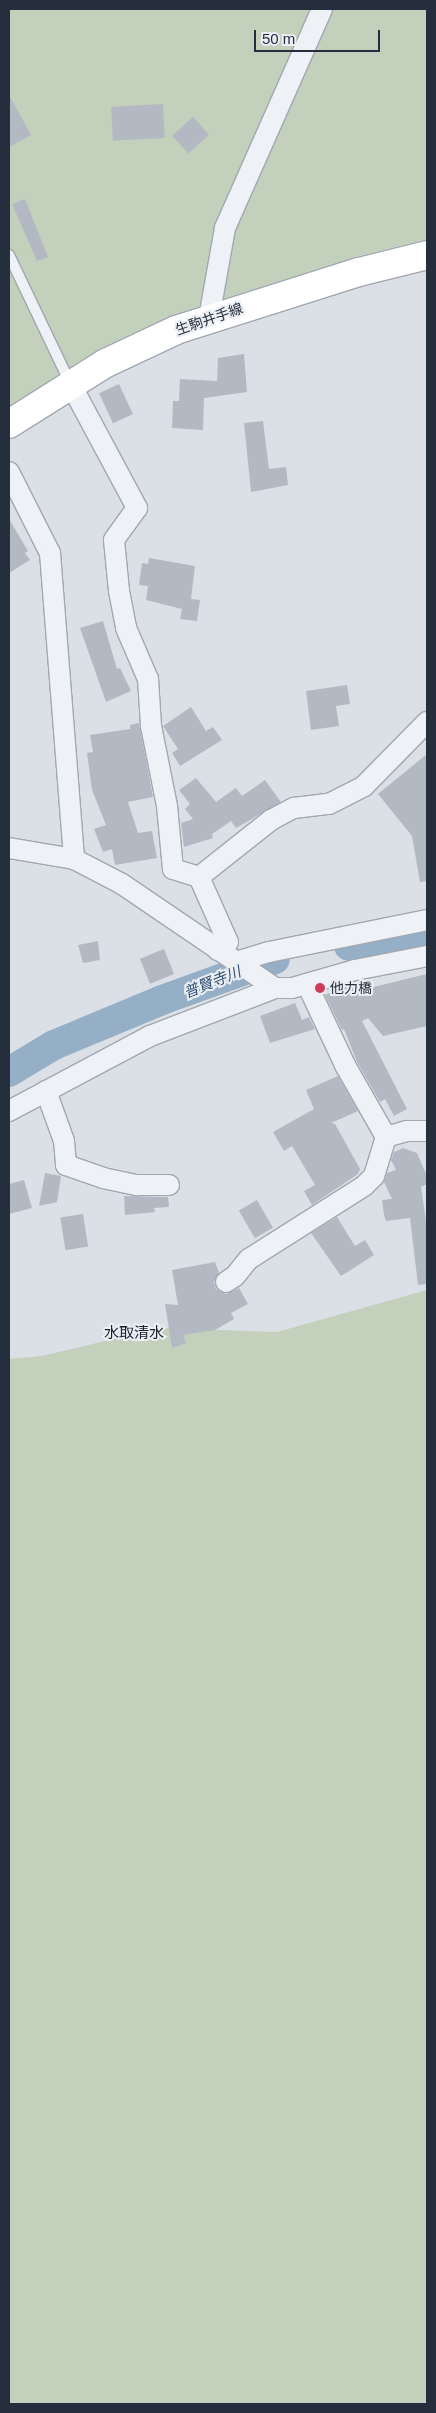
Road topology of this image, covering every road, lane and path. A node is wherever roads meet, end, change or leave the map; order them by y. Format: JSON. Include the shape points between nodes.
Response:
{"nodes":[{"id":1,"x":322,"y":9,"type":"edge"},
{"id":2,"x":9,"y":255,"type":"edge"},
{"id":3,"x":427,"y":255,"type":"edge"},
{"id":4,"x":208,"y":318,"type":"junction"},
{"id":5,"x":70,"y":383,"type":"junction"},
{"id":6,"x":9,"y":424,"type":"edge"},
{"id":7,"x":9,"y":472,"type":"edge"},
{"id":8,"x":427,"y":722,"type":"edge"},
{"id":9,"x":9,"y":848,"type":"edge"},
{"id":10,"x":74,"y":859,"type":"junction"},
{"id":11,"x":199,"y":877,"type":"junction"},
{"id":12,"x":427,"y":920,"type":"edge"},
{"id":13,"x":218,"y":950,"type":"junction"},
{"id":14,"x":427,"y":956,"type":"edge"},
{"id":15,"x":239,"y":964,"type":"junction"},
{"id":16,"x":267,"y":984,"type":"junction"},
{"id":17,"x":307,"y":984,"type":"junction"},
{"id":18,"x":46,"y":1091,"type":"junction"},
{"id":19,"x":9,"y":1110,"type":"edge"},
{"id":20,"x":427,"y":1131,"type":"edge"},
{"id":21,"x":386,"y":1137,"type":"junction"},
{"id":22,"x":169,"y":1186,"type":"dead end"},
{"id":23,"x":226,"y":1282,"type":"dead end"}],
"edges":[{"from":1,"to":4,"type":"street","via":[[225,228]]},
{"from":2,"to":5,"type":"lane"},
{"from":3,"to":4,"type":"main road","name":"生駒井手線"},
{"from":4,"to":5,"type":"main road","name":"生駒井手線","via":[[144,344]]},
{"from":5,"to":6,"type":"main road","name":"生駒井手線"},
{"from":5,"to":11,"type":"street","via":[[137,508],[114,540],[119,591],[126,628],[148,679],[151,726],[167,806],[174,869]]},
{"from":7,"to":10,"type":"street","via":[[50,553]]},
{"from":8,"to":11,"type":"street","via":[[364,786],[329,804],[294,808],[271,820]]},
{"from":9,"to":10,"type":"street"},
{"from":10,"to":13,"type":"street","via":[[122,884]]},
{"from":11,"to":13,"type":"street","via":[[228,942]]},
{"from":12,"to":15,"type":"street","via":[[269,952]]},
{"from":13,"to":15,"type":"street"},
{"from":14,"to":17,"type":"street","via":[[355,970]]},
{"from":15,"to":16,"type":"street"},
{"from":16,"to":17,"type":"street"},
{"from":16,"to":18,"type":"street","via":[[150,1036]]},
{"from":17,"to":21,"type":"street","via":[[346,1067]]},
{"from":18,"to":19,"type":"street"},
{"from":18,"to":22,"type":"street","via":[[64,1141],[66,1165],[120,1182]]},
{"from":20,"to":21,"type":"street","via":[[407,1131]]},
{"from":21,"to":23,"type":"street","via":[[374,1176],[364,1186],[249,1259],[236,1276]]}]}
